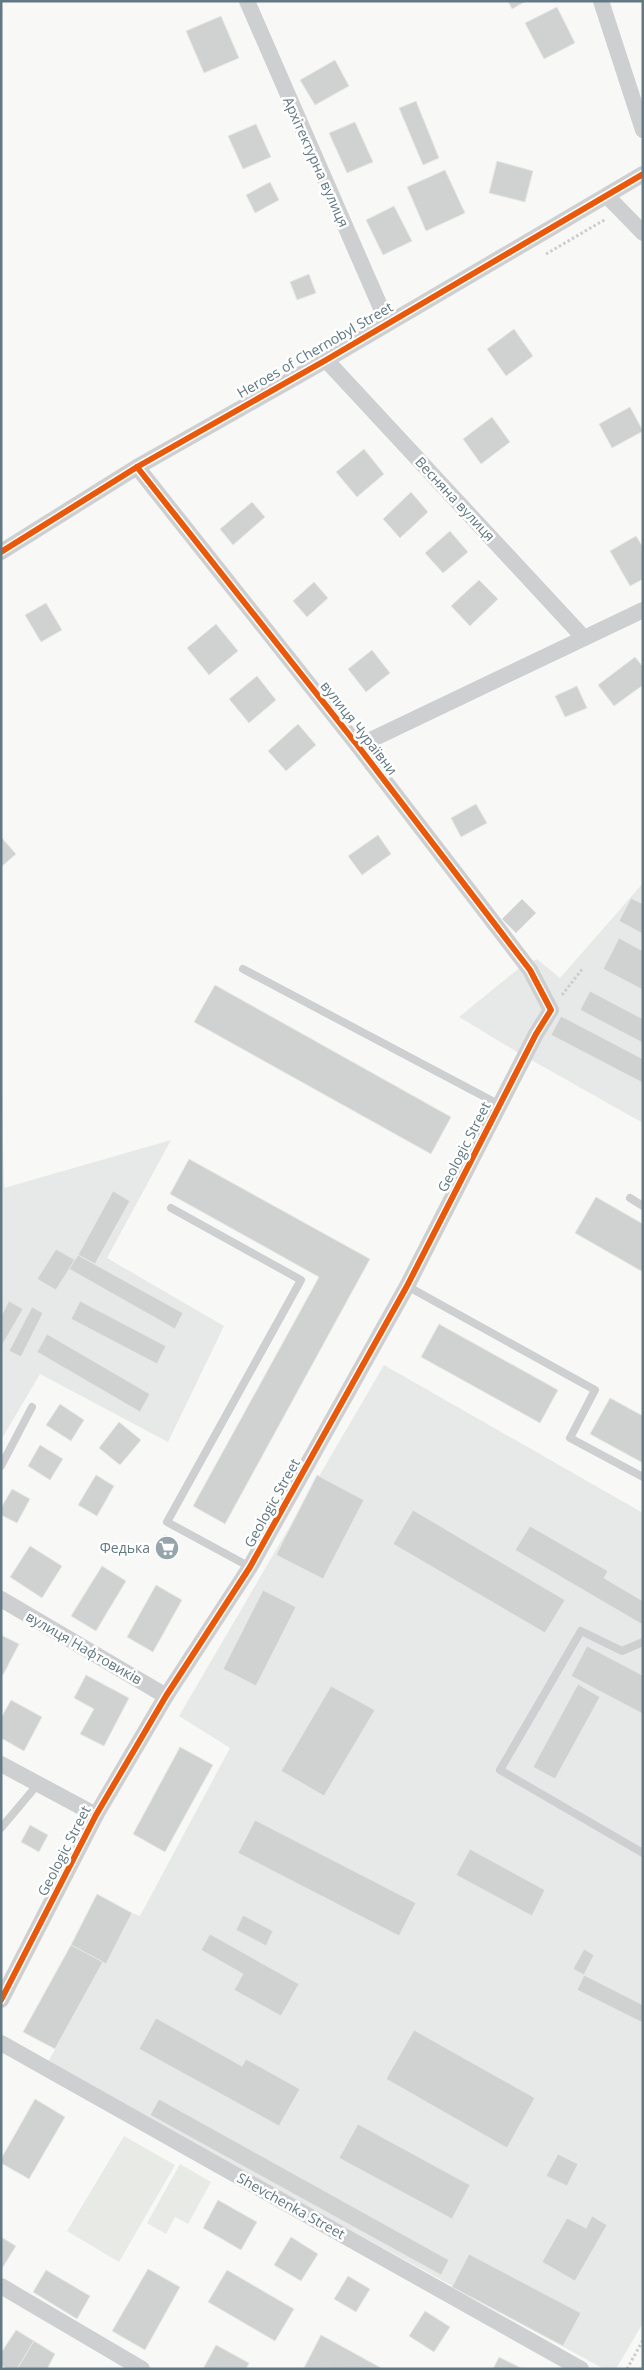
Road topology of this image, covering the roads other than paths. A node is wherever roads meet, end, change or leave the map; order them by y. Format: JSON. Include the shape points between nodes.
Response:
{"nodes":[{"id":1,"x":247,"y":1,"type":"edge"},
{"id":2,"x":601,"y":1,"type":"edge"},
{"id":3,"x":643,"y":130,"type":"edge"},
{"id":4,"x":643,"y":174,"type":"edge"},
{"id":5,"x":607,"y":196,"type":"junction"},
{"id":6,"x":643,"y":233,"type":"edge"},
{"id":7,"x":387,"y":322,"type":"junction"},
{"id":8,"x":326,"y":360,"type":"junction"},
{"id":9,"x":138,"y":467,"type":"junction"},
{"id":10,"x":1,"y":552,"type":"edge"},
{"id":11,"x":643,"y":610,"type":"edge"},
{"id":12,"x":584,"y":638,"type":"junction"},
{"id":13,"x":358,"y":746,"type":"junction"},
{"id":14,"x":243,"y":969,"type":"dead end"},
{"id":15,"x":551,"y":1010,"type":"joint"},
{"id":16,"x":500,"y":1105,"type":"junction"},
{"id":17,"x":630,"y":1198,"type":"dead end"},
{"id":18,"x":643,"y":1206,"type":"edge"},
{"id":19,"x":171,"y":1208,"type":"dead end"},
{"id":20,"x":407,"y":1286,"type":"junction"},
{"id":21,"x":32,"y":1407,"type":"dead end"},
{"id":22,"x":1,"y":1466,"type":"edge"},
{"id":23,"x":643,"y":1477,"type":"edge"},
{"id":24,"x":250,"y":1568,"type":"junction"},
{"id":25,"x":1,"y":1599,"type":"edge"},
{"id":26,"x":643,"y":1642,"type":"edge"},
{"id":27,"x":166,"y":1696,"type":"junction"},
{"id":28,"x":1,"y":1764,"type":"edge"},
{"id":29,"x":38,"y":1784,"type":"junction"},
{"id":30,"x":96,"y":1815,"type":"junction"},
{"id":31,"x":1,"y":1828,"type":"edge"},
{"id":32,"x":643,"y":1854,"type":"edge"},
{"id":33,"x":1,"y":2000,"type":"edge"},
{"id":34,"x":1,"y":2043,"type":"edge"},
{"id":35,"x":1,"y":2286,"type":"edge"},
{"id":36,"x":142,"y":2369,"type":"edge"},
{"id":37,"x":581,"y":2369,"type":"edge"}],
"edges":[{"from":1,"to":7,"type":"street","name":"Архітектурна вулиця"},
{"from":2,"to":3,"type":"street"},
{"from":4,"to":5,"type":"street","name":"Heroes of Chernobyl Street"},
{"from":5,"to":6,"type":"street"},
{"from":5,"to":7,"type":"street","name":"Heroes of Chernobyl Street"},
{"from":7,"to":8,"type":"street","name":"Heroes of Chernobyl Street"},
{"from":8,"to":9,"type":"street","name":"Heroes of Chernobyl Street"},
{"from":8,"to":12,"type":"street","name":"Весняна вулиця"},
{"from":9,"to":10,"type":"street","name":"Heroes of Chernobyl Street"},
{"from":9,"to":13,"type":"street","name":"вулиця Чураївни"},
{"from":11,"to":12,"type":"street"},
{"from":12,"to":13,"type":"street"},
{"from":13,"to":15,"type":"street","name":"вулиця Чураївни","via":[[530,970]]},
{"from":14,"to":16,"type":"lane"},
{"from":15,"to":16,"type":"street","name":"Geologic Street"},
{"from":16,"to":20,"type":"street","name":"Geologic Street"},
{"from":17,"to":18,"type":"lane"},
{"from":19,"to":24,"type":"lane","via":[[301,1280],[167,1522]]},
{"from":20,"to":23,"type":"lane","via":[[595,1390],[570,1438]]},
{"from":20,"to":24,"type":"street","name":"Geologic Street"},
{"from":21,"to":22,"type":"lane"},
{"from":24,"to":27,"type":"street","name":"Geologic Street"},
{"from":25,"to":27,"type":"street","name":"вулиця Нафтовиків"},
{"from":26,"to":32,"type":"lane","via":[[622,1651],[581,1631],[500,1770]]},
{"from":27,"to":30,"type":"street","name":"Geologic Street"},
{"from":28,"to":29,"type":"street"},
{"from":29,"to":30,"type":"street"},
{"from":29,"to":31,"type":"lane"},
{"from":30,"to":33,"type":"street","name":"Geologic Street"},
{"from":34,"to":37,"type":"street","name":"Shevchenka Street"},
{"from":35,"to":36,"type":"street"}]}
